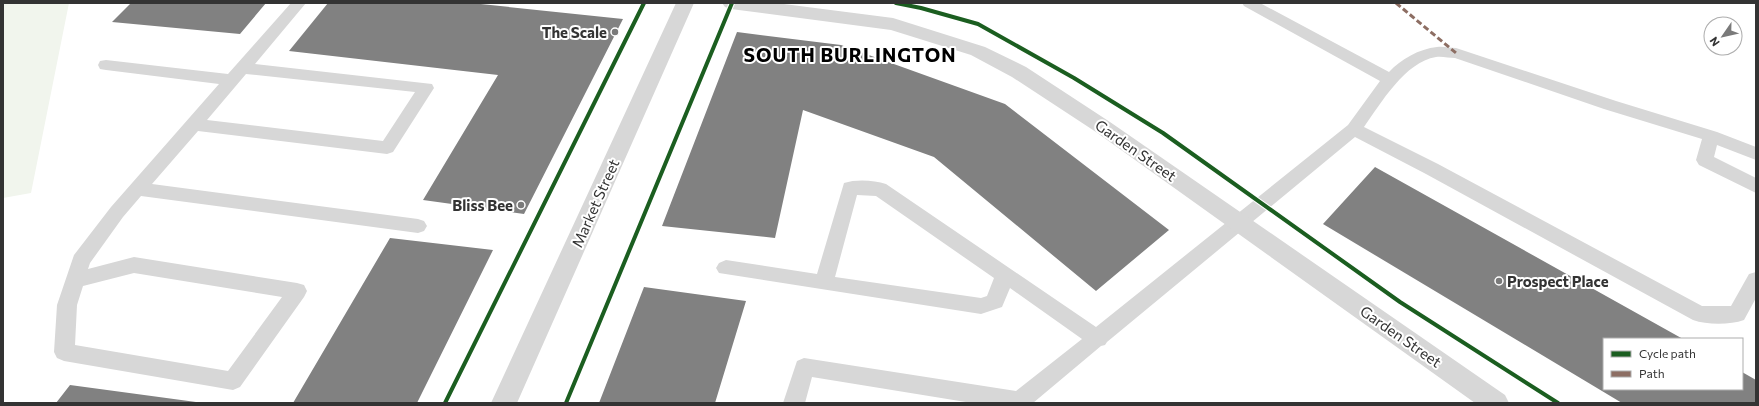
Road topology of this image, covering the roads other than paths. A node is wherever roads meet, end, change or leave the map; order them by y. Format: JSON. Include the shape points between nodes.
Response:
{"nodes":[{"id":1,"x":299,"y":3,"type":"edge"},
{"id":2,"x":685,"y":3,"type":"edge"},
{"id":3,"x":731,"y":3,"type":"edge"},
{"id":4,"x":1249,"y":3,"type":"edge"},
{"id":5,"x":106,"y":65,"type":"dead end"},
{"id":6,"x":237,"y":74,"type":"junction"},
{"id":7,"x":1391,"y":80,"type":"junction"},
{"id":8,"x":193,"y":124,"type":"junction"},
{"id":9,"x":1354,"y":129,"type":"junction"},
{"id":10,"x":1711,"y":136,"type":"junction"},
{"id":11,"x":1756,"y":154,"type":"edge"},
{"id":12,"x":1756,"y":186,"type":"edge"},
{"id":13,"x":137,"y":189,"type":"junction"},
{"id":14,"x":1239,"y":222,"type":"junction"},
{"id":15,"x":418,"y":226,"type":"dead end"},
{"id":16,"x":726,"y":268,"type":"dead end"},
{"id":17,"x":1005,"y":274,"type":"junction"},
{"id":18,"x":75,"y":280,"type":"junction"},
{"id":19,"x":1756,"y":280,"type":"edge"},
{"id":20,"x":824,"y":283,"type":"junction"},
{"id":21,"x":1098,"y":339,"type":"junction"},
{"id":22,"x":1018,"y":402,"type":"edge"},
{"id":23,"x":504,"y":403,"type":"edge"},
{"id":24,"x":794,"y":403,"type":"edge"},
{"id":25,"x":1496,"y":403,"type":"edge"}],
"edges":[{"from":1,"to":6,"type":"lane"},
{"from":2,"to":23,"type":"street","name":"Market Street"},
{"from":3,"to":14,"type":"street","name":"Garden Street","via":[[893,24],[978,51],[1020,72]]},
{"from":4,"to":7,"type":"lane"},
{"from":5,"to":6,"type":"lane"},
{"from":6,"to":8,"type":"lane"},
{"from":6,"to":8,"type":"lane","via":[[426,88],[387,148]]},
{"from":7,"to":9,"type":"lane"},
{"from":7,"to":10,"type":"lane","via":[[1417,58],[1435,52],[1456,53],[1602,103]]},
{"from":8,"to":13,"type":"lane"},
{"from":9,"to":14,"type":"lane"},
{"from":9,"to":19,"type":"lane","via":[[1700,314],[1737,314]]},
{"from":10,"to":11,"type":"lane"},
{"from":10,"to":12,"type":"lane","via":[[1705,160]]},
{"from":13,"to":15,"type":"lane"},
{"from":13,"to":18,"type":"lane","via":[[81,260]]},
{"from":14,"to":21,"type":"lane"},
{"from":14,"to":25,"type":"street","name":"Garden Street"},
{"from":16,"to":20,"type":"lane"},
{"from":17,"to":20,"type":"lane","via":[[995,301],[982,306]]},
{"from":17,"to":20,"type":"lane","via":[[880,189],[850,188]]},
{"from":17,"to":21,"type":"lane"},
{"from":18,"to":18,"type":"lane","via":[[67,305],[64,352],[234,381],[297,291],[134,265]]},
{"from":21,"to":22,"type":"lane"},
{"from":22,"to":24,"type":"lane","via":[[804,367]]}]}
